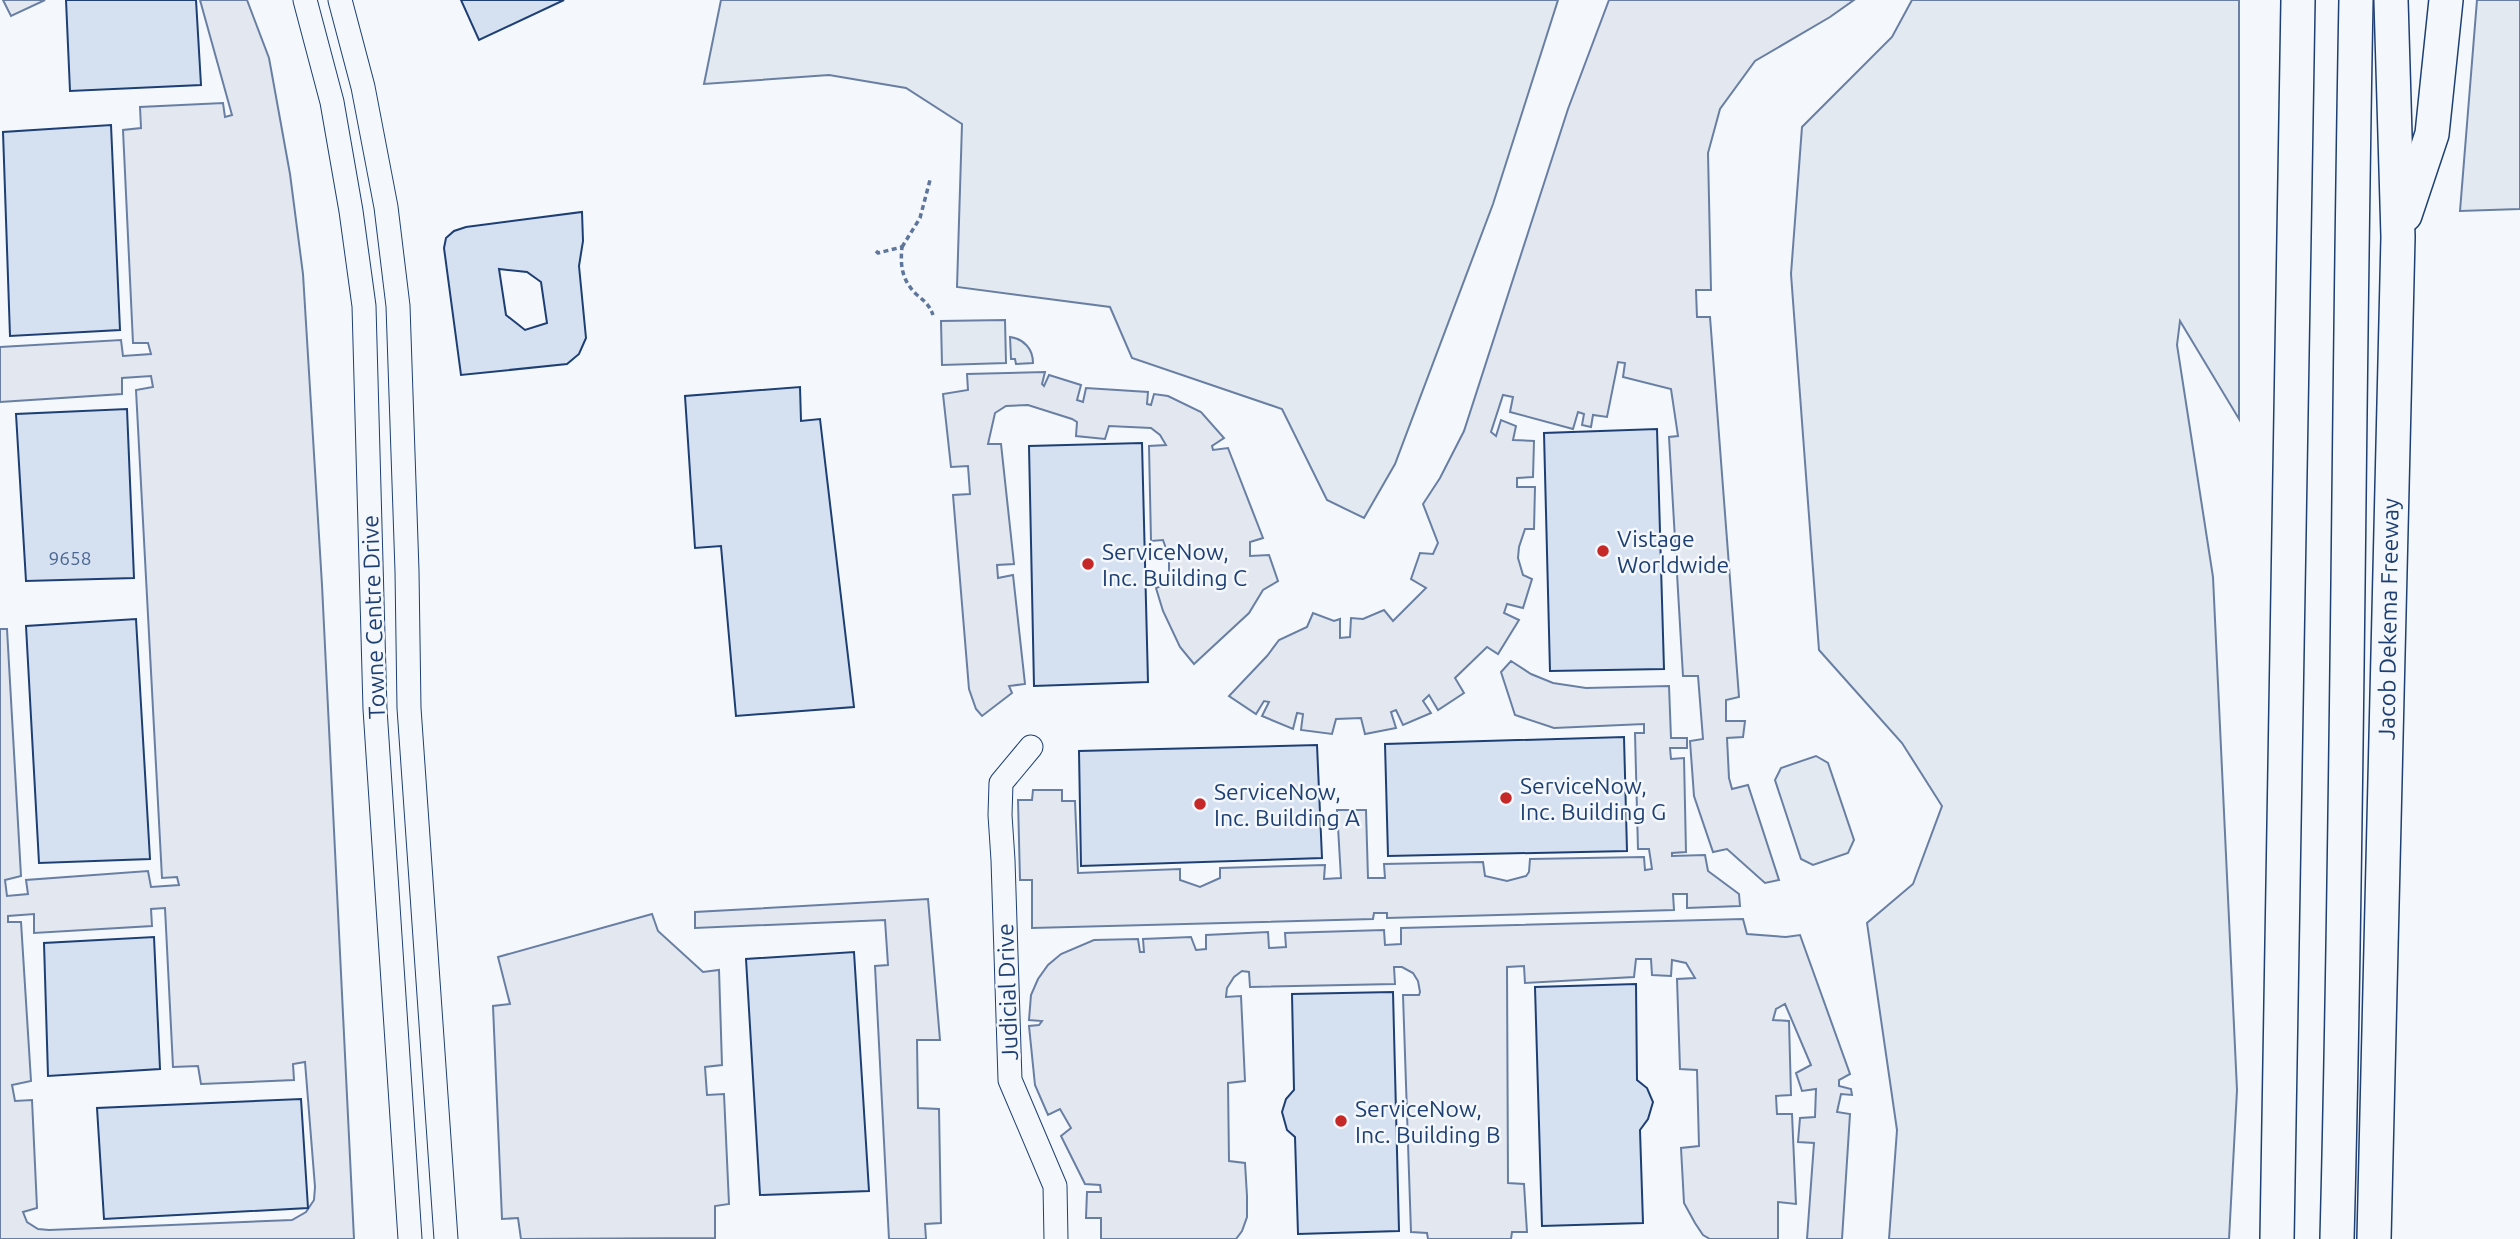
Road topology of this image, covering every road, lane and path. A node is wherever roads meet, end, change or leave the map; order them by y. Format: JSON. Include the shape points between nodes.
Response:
{"nodes":[{"id":1,"x":305,"y":0,"type":"edge"},
{"id":2,"x":340,"y":0,"type":"edge"},
{"id":3,"x":2298,"y":0,"type":"edge"},
{"id":4,"x":2338,"y":0,"type":"edge"},
{"id":5,"x":2356,"y":0,"type":"edge"},
{"id":6,"x":2391,"y":0,"type":"edge"},
{"id":7,"x":2446,"y":0,"type":"edge"},
{"id":8,"x":930,"y":180,"type":"dead end"},
{"id":9,"x":2398,"y":237,"type":"junction"},
{"id":10,"x":902,"y":247,"type":"junction"},
{"id":11,"x":876,"y":251,"type":"dead end"},
{"id":12,"x":933,"y":315,"type":"dead end"},
{"id":13,"x":1031,"y":747,"type":"dead end"},
{"id":14,"x":410,"y":1239,"type":"edge"},
{"id":15,"x":446,"y":1239,"type":"edge"},
{"id":16,"x":1056,"y":1239,"type":"edge"},
{"id":17,"x":2277,"y":1239,"type":"edge"},
{"id":18,"x":2325,"y":1239,"type":"edge"},
{"id":19,"x":2337,"y":1239,"type":"edge"},
{"id":20,"x":2374,"y":1239,"type":"edge"}],
"edges":[{"from":1,"to":14,"type":"street","name":"Towne Centre Drive","via":[[332,102],[364,306],[375,709]]},
{"from":2,"to":15,"type":"street","name":"Towne Centre Drive","via":[[363,87],[386,207],[398,306],[409,708]]},
{"from":3,"to":17,"type":"highway"},
{"from":4,"to":18,"type":"highway"},
{"from":5,"to":19,"type":"highway"},
{"from":6,"to":9,"type":"highway","name":"Jacob Dekema Freeway"},
{"from":7,"to":9,"type":"highway","via":[[2432,134]]},
{"from":8,"to":10,"type":"path","via":[[920,218]]},
{"from":9,"to":20,"type":"highway","name":"Jacob Dekema Freeway"},
{"from":10,"to":11,"type":"path"},
{"from":10,"to":12,"type":"path","via":[[901,272],[930,305]]},
{"from":13,"to":16,"type":"street","name":"Judicial Drive","via":[[1001,783],[1010,1080],[1055,1186]]}]}
